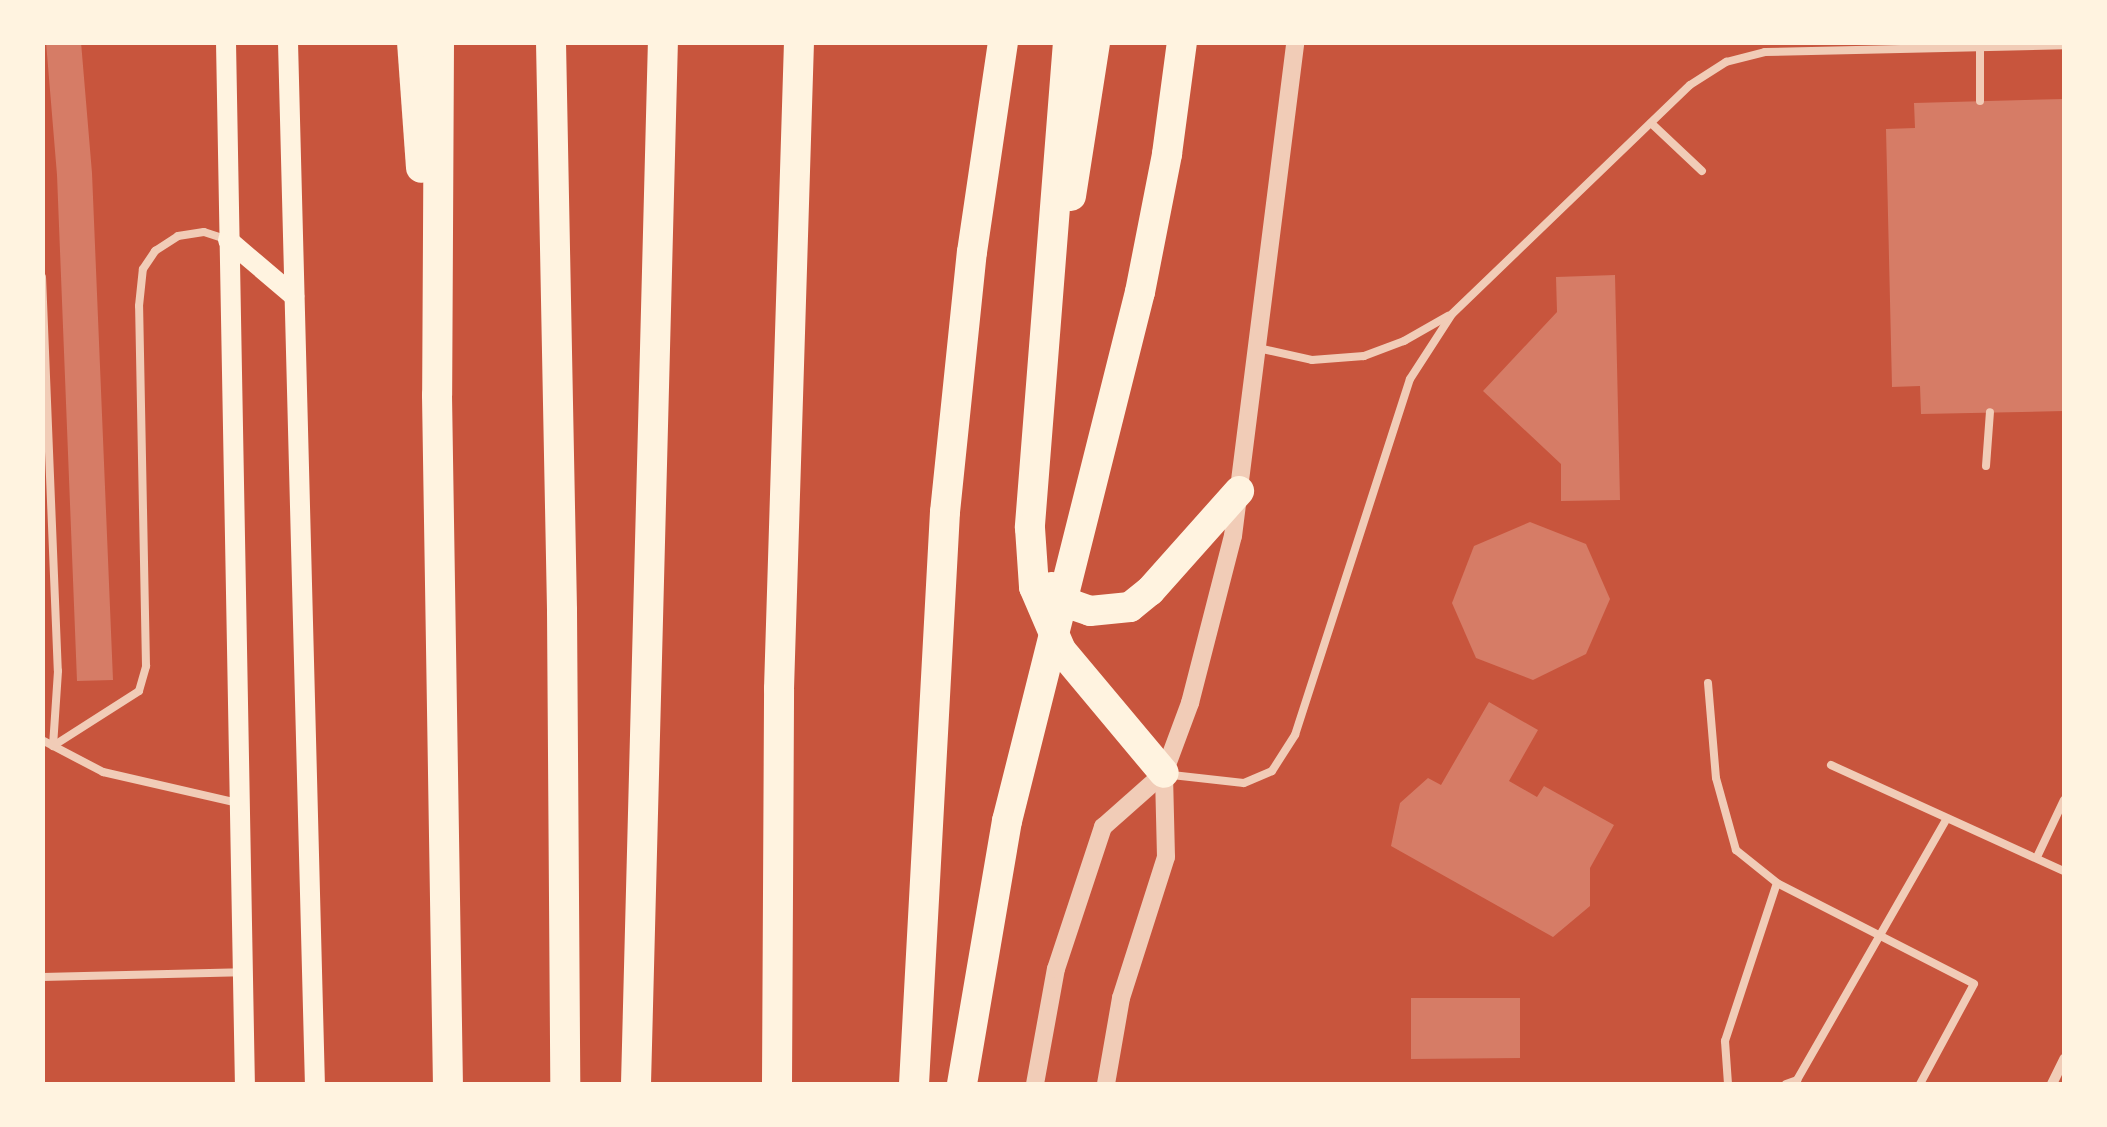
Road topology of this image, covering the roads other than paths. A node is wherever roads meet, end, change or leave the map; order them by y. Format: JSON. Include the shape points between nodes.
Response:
{"nodes":[{"id":1,"x":226,"y":42,"type":"edge"},
{"id":2,"x":288,"y":42,"type":"edge"},
{"id":3,"x":412,"y":42,"type":"edge"},
{"id":4,"x":439,"y":42,"type":"edge"},
{"id":5,"x":551,"y":42,"type":"edge"},
{"id":6,"x":663,"y":42,"type":"edge"},
{"id":7,"x":799,"y":42,"type":"edge"},
{"id":8,"x":1003,"y":42,"type":"edge"},
{"id":9,"x":1068,"y":42,"type":"edge"},
{"id":10,"x":1095,"y":42,"type":"edge"},
{"id":11,"x":1182,"y":42,"type":"edge"},
{"id":12,"x":1296,"y":42,"type":"edge"},
{"id":13,"x":1980,"y":45,"type":"edge"},
{"id":14,"x":2064,"y":45,"type":"edge"},
{"id":15,"x":1980,"y":101,"type":"dead end"},
{"id":16,"x":1651,"y":123,"type":"junction"},
{"id":17,"x":1702,"y":171,"type":"dead end"},
{"id":18,"x":228,"y":240,"type":"junction"},
{"id":19,"x":42,"y":277,"type":"edge"},
{"id":20,"x":294,"y":296,"type":"junction"},
{"id":21,"x":1452,"y":314,"type":"junction"},
{"id":22,"x":1257,"y":348,"type":"junction"},
{"id":23,"x":1044,"y":372,"type":"junction"},
{"id":24,"x":436,"y":395,"type":"junction"},
{"id":25,"x":1990,"y":412,"type":"dead end"},
{"id":26,"x":1986,"y":466,"type":"dead end"},
{"id":27,"x":1239,"y":492,"type":"junction"},
{"id":28,"x":1030,"y":528,"type":"junction"},
{"id":29,"x":1708,"y":684,"type":"dead end"},
{"id":30,"x":42,"y":740,"type":"edge"},
{"id":31,"x":54,"y":746,"type":"junction"},
{"id":32,"x":1831,"y":765,"type":"dead end"},
{"id":33,"x":1164,"y":774,"type":"junction"},
{"id":34,"x":2064,"y":800,"type":"edge"},
{"id":35,"x":238,"y":803,"type":"junction"},
{"id":36,"x":1946,"y":820,"type":"junction"},
{"id":37,"x":2037,"y":857,"type":"junction"},
{"id":38,"x":2064,"y":871,"type":"edge"},
{"id":39,"x":1777,"y":883,"type":"junction"},
{"id":40,"x":1877,"y":934,"type":"junction"},
{"id":41,"x":241,"y":972,"type":"junction"},
{"id":42,"x":42,"y":977,"type":"edge"},
{"id":43,"x":2064,"y":1059,"type":"edge"},
{"id":44,"x":245,"y":1084,"type":"edge"},
{"id":45,"x":315,"y":1084,"type":"edge"},
{"id":46,"x":448,"y":1084,"type":"edge"},
{"id":47,"x":565,"y":1084,"type":"edge"},
{"id":48,"x":636,"y":1084,"type":"edge"},
{"id":49,"x":778,"y":1084,"type":"edge"},
{"id":50,"x":914,"y":1084,"type":"edge"},
{"id":51,"x":962,"y":1084,"type":"edge"},
{"id":52,"x":1035,"y":1084,"type":"edge"},
{"id":53,"x":1106,"y":1084,"type":"edge"},
{"id":54,"x":1728,"y":1084,"type":"edge"},
{"id":55,"x":1786,"y":1084,"type":"edge"},
{"id":56,"x":1920,"y":1084,"type":"edge"},
{"id":57,"x":2052,"y":1084,"type":"edge"}],
"edges":[{"from":1,"to":18,"type":"main road"},
{"from":2,"to":20,"type":"main road"},
{"from":3,"to":24,"type":"highway"},
{"from":4,"to":24,"type":"highway"},
{"from":5,"to":47,"type":"highway"},
{"from":6,"to":48,"type":"highway"},
{"from":7,"to":49,"type":"highway","via":[[779,689]]},
{"from":8,"to":50,"type":"highway","via":[[946,496]]},
{"from":9,"to":23,"type":"highway"},
{"from":10,"to":23,"type":"highway"},
{"from":11,"to":51,"type":"highway","via":[[1158,201],[1008,821]]},
{"from":12,"to":22,"type":"street"},
{"from":13,"to":14,"type":"lane"},
{"from":13,"to":15,"type":"lane"},
{"from":13,"to":16,"type":"lane","via":[[1764,52],[1726,62]]},
{"from":16,"to":17,"type":"lane"},
{"from":16,"to":21,"type":"lane"},
{"from":18,"to":20,"type":"main road"},
{"from":18,"to":31,"type":"lane","via":[[204,232],[178,236],[143,269],[146,666],[138,691]]},
{"from":18,"to":35,"type":"main road"},
{"from":19,"to":31,"type":"lane","via":[[58,671]]},
{"from":20,"to":45,"type":"main road"},
{"from":21,"to":22,"type":"lane","via":[[1364,356],[1312,360]]},
{"from":21,"to":33,"type":"lane","via":[[1410,380],[1288,747],[1272,771],[1244,783]]},
{"from":22,"to":27,"type":"street"},
{"from":23,"to":28,"type":"highway"},
{"from":24,"to":46,"type":"highway"},
{"from":25,"to":26,"type":"lane"},
{"from":27,"to":28,"type":"highway","via":[[1150,591],[1118,610],[1090,611],[1058,595],[1040,568]]},
{"from":27,"to":33,"type":"street","via":[[1217,606]]},
{"from":28,"to":33,"type":"highway","via":[[1034,587],[1049,631]]},
{"from":29,"to":39,"type":"lane","via":[[1716,778],[1736,850]]},
{"from":30,"to":31,"type":"lane"},
{"from":31,"to":35,"type":"lane","via":[[104,772]]},
{"from":32,"to":36,"type":"lane"},
{"from":33,"to":52,"type":"street","via":[[1102,828],[1056,969]]},
{"from":33,"to":53,"type":"street","via":[[1166,857],[1121,998]]},
{"from":34,"to":37,"type":"lane"},
{"from":35,"to":41,"type":"main road"},
{"from":36,"to":37,"type":"lane"},
{"from":36,"to":40,"type":"lane"},
{"from":37,"to":38,"type":"lane"},
{"from":39,"to":40,"type":"lane"},
{"from":39,"to":54,"type":"lane","via":[[1725,1041]]},
{"from":40,"to":55,"type":"lane","via":[[1797,1080]]},
{"from":40,"to":56,"type":"lane","via":[[1974,984]]},
{"from":41,"to":42,"type":"lane"},
{"from":41,"to":44,"type":"main road"},
{"from":43,"to":57,"type":"street"}]}
